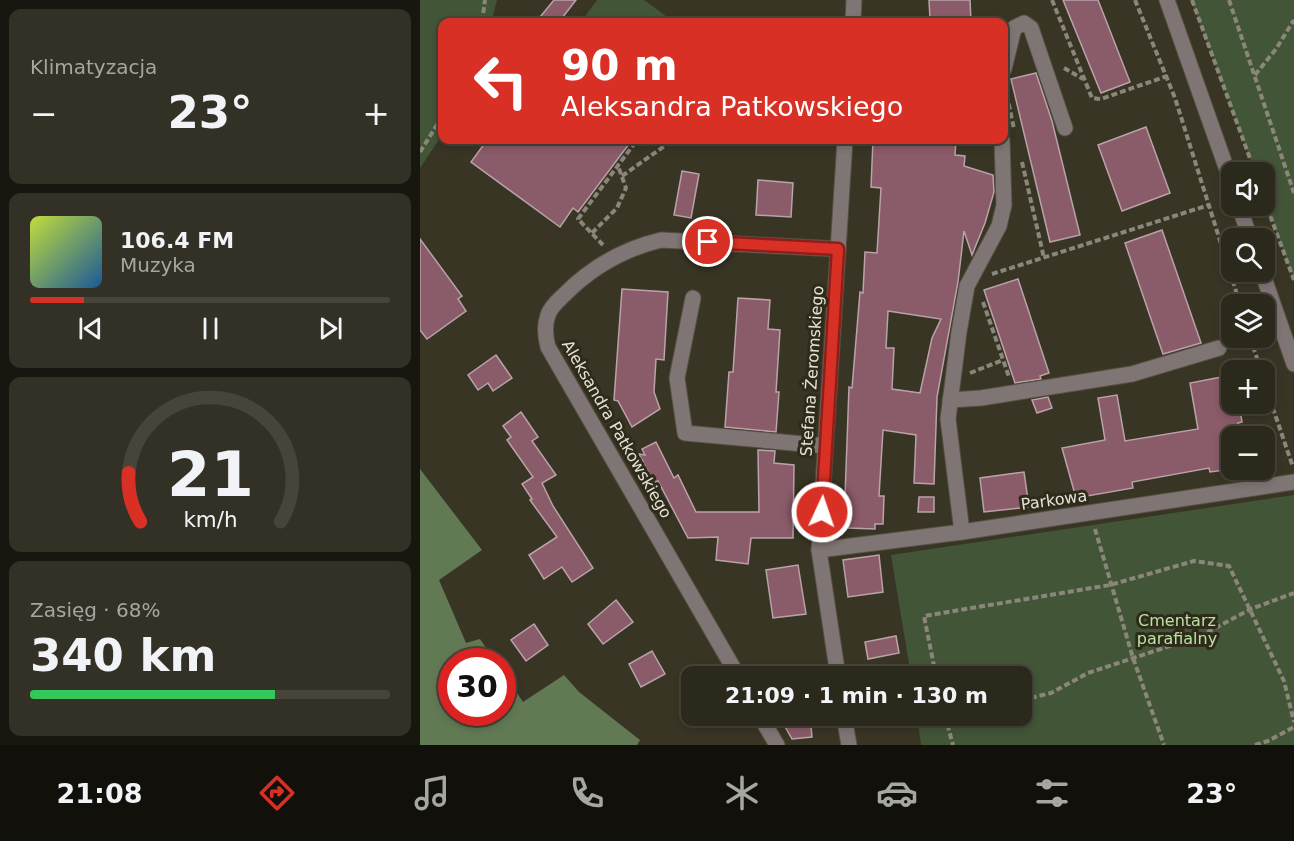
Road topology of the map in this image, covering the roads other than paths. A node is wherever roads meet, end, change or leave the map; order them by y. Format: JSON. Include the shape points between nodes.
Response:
{"nodes":[{"id":1,"x":855,"y":0,"type":"edge"},
{"id":2,"x":1167,"y":0,"type":"edge"},
{"id":3,"x":853,"y":18,"type":"edge"},
{"id":4,"x":1008,"y":53,"type":"edge"},
{"id":5,"x":1065,"y":128,"type":"dead end"},
{"id":6,"x":1009,"y":138,"type":"edge"},
{"id":7,"x":845,"y":144,"type":"edge"},
{"id":8,"x":1224,"y":162,"type":"edge"},
{"id":9,"x":838,"y":249,"type":"junction"},
{"id":10,"x":1265,"y":282,"type":"edge"},
{"id":11,"x":693,"y":298,"type":"dead end"},
{"id":12,"x":1219,"y":348,"type":"dead end"},
{"id":13,"x":1294,"y":364,"type":"edge"},
{"id":14,"x":950,"y":400,"type":"junction"},
{"id":15,"x":825,"y":446,"type":"junction"},
{"id":16,"x":1294,"y":482,"type":"edge"},
{"id":17,"x":962,"y":532,"type":"junction"},
{"id":18,"x":819,"y":550,"type":"junction"},
{"id":19,"x":732,"y":666,"type":"edge"},
{"id":20,"x":836,"y":666,"type":"edge"},
{"id":21,"x":766,"y":726,"type":"edge"},
{"id":22,"x":846,"y":726,"type":"edge"},
{"id":23,"x":777,"y":745,"type":"edge"},
{"id":24,"x":849,"y":745,"type":"edge"}],
"edges":[{"from":1,"to":3,"type":"street"},
{"from":2,"to":8,"type":"street"},
{"from":4,"to":5,"type":"street","via":[[1014,28],[1024,23],[1031,28]]},
{"from":6,"to":14,"type":"street","via":[[1004,205],[999,226],[967,286]]},
{"from":7,"to":9,"type":"street","name":"Stefana Żeromskiego"},
{"from":9,"to":15,"type":"street","name":"Stefana Żeromskiego"},
{"from":9,"to":19,"type":"street","name":"Aleksandra Patkowskiego","via":[[661,240],[640,245],[598,266],[548,314],[546,338],[554,357]]},
{"from":10,"to":13,"type":"street"},
{"from":11,"to":15,"type":"street","via":[[677,378],[685,433]]},
{"from":12,"to":14,"type":"street","via":[[1132,374]]},
{"from":14,"to":17,"type":"street","via":[[948,419]]},
{"from":15,"to":18,"type":"street","name":"Stefana Żeromskiego"},
{"from":16,"to":17,"type":"street","name":"Parkowa"},
{"from":17,"to":18,"type":"street","name":"Parkowa"},
{"from":18,"to":20,"type":"street","name":"Stefana Żeromskiego"},
{"from":21,"to":23,"type":"street"},
{"from":22,"to":24,"type":"street"}]}
